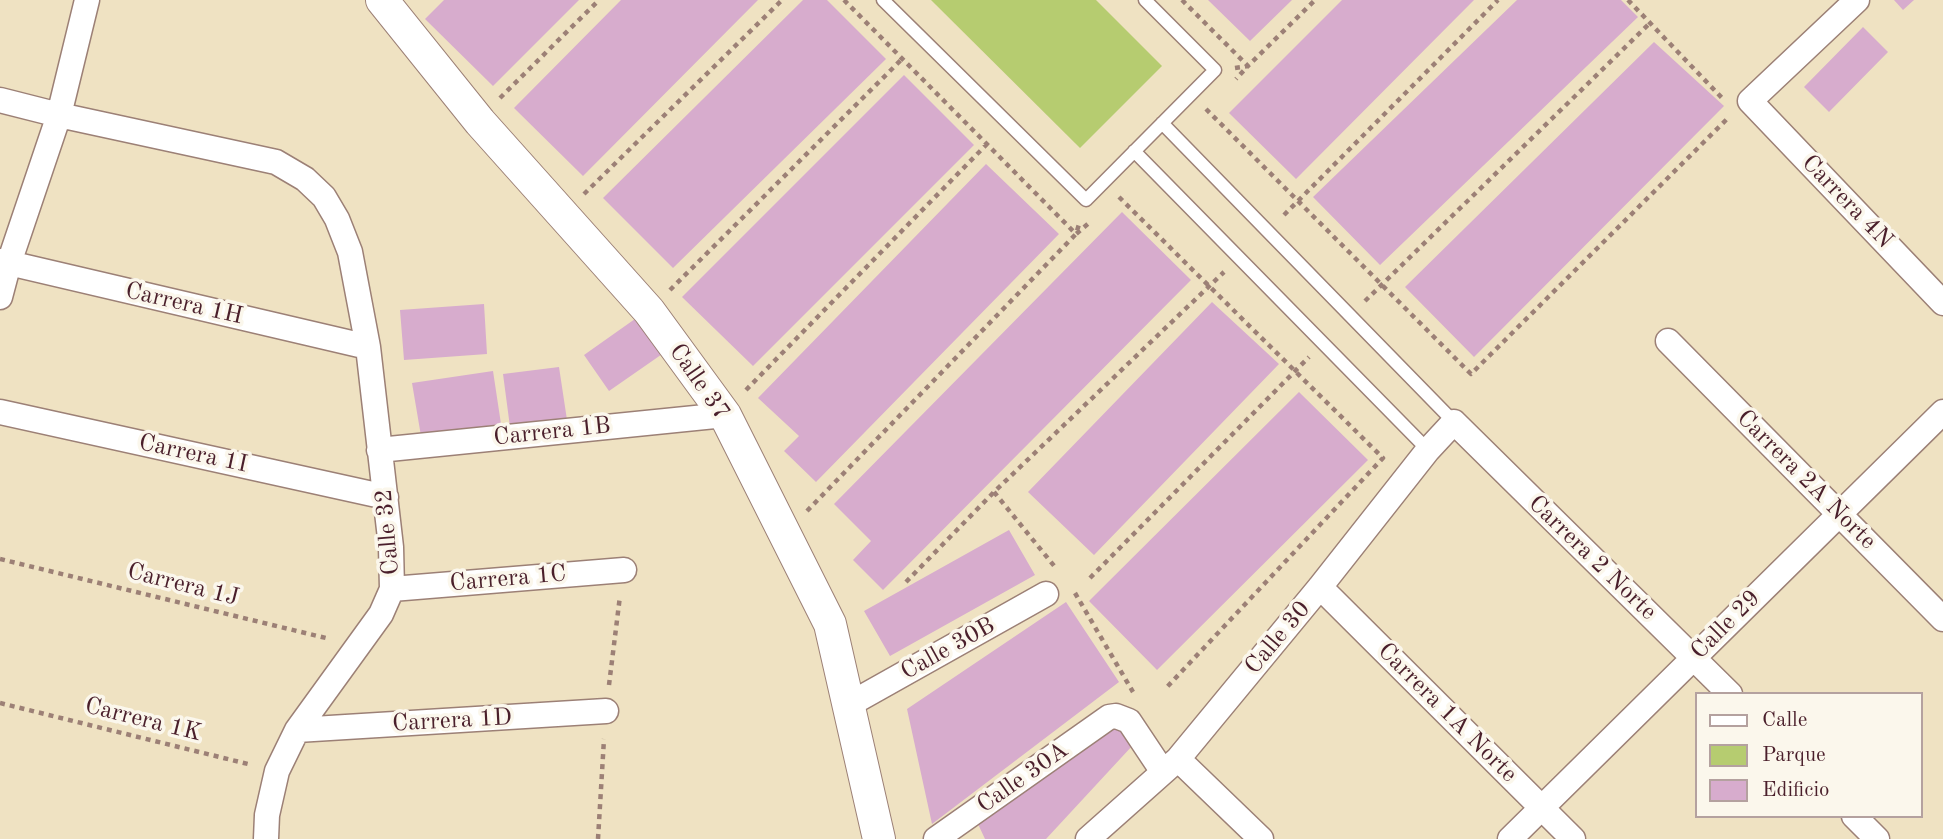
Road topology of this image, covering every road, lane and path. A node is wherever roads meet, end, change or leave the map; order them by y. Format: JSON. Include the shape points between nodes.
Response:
{"nodes":[{"id":1,"x":87,"y":0,"type":"edge"},
{"id":2,"x":382,"y":0,"type":"edge"},
{"id":3,"x":599,"y":0,"type":"edge"},
{"id":4,"x":782,"y":0,"type":"edge"},
{"id":5,"x":844,"y":0,"type":"edge"},
{"id":6,"x":883,"y":0,"type":"edge"},
{"id":7,"x":1145,"y":0,"type":"edge"},
{"id":8,"x":1182,"y":0,"type":"edge"},
{"id":9,"x":1315,"y":0,"type":"edge"},
{"id":10,"x":1628,"y":0,"type":"edge"},
{"id":11,"x":1857,"y":0,"type":"edge"},
{"id":12,"x":923,"y":39,"type":"junction"},
{"id":13,"x":902,"y":59,"type":"junction"},
{"id":14,"x":1248,"y":66,"type":"junction"},
{"id":15,"x":1215,"y":70,"type":"junction"},
{"id":16,"x":1231,"y":83,"type":"dead end"},
{"id":17,"x":0,"y":100,"type":"edge"},
{"id":18,"x":1214,"y":100,"type":"dead end"},
{"id":19,"x":1725,"y":101,"type":"dead end"},
{"id":20,"x":493,"y":105,"type":"dead end"},
{"id":21,"x":1742,"y":106,"type":"junction"},
{"id":22,"x":59,"y":116,"type":"junction"},
{"id":23,"x":1008,"y":123,"type":"junction"},
{"id":24,"x":1162,"y":123,"type":"junction"},
{"id":25,"x":987,"y":145,"type":"junction"},
{"id":26,"x":1134,"y":151,"type":"junction"},
{"id":27,"x":584,"y":194,"type":"dead end"},
{"id":28,"x":1086,"y":200,"type":"junction"},
{"id":29,"x":1110,"y":203,"type":"dead end"},
{"id":30,"x":1093,"y":219,"type":"dead end"},
{"id":31,"x":1076,"y":234,"type":"junction"},
{"id":32,"x":4,"y":262,"type":"edge"},
{"id":33,"x":665,"y":295,"type":"dead end"},
{"id":34,"x":0,"y":297,"type":"edge"},
{"id":35,"x":1943,"y":303,"type":"edge"},
{"id":36,"x":1668,"y":341,"type":"dead end"},
{"id":37,"x":368,"y":347,"type":"junction"},
{"id":38,"x":734,"y":404,"type":"junction"},
{"id":39,"x":0,"y":412,"type":"edge"},
{"id":40,"x":1943,"y":412,"type":"edge"},
{"id":41,"x":1454,"y":422,"type":"junction"},
{"id":42,"x":379,"y":450,"type":"junction"},
{"id":43,"x":1428,"y":450,"type":"junction"},
{"id":44,"x":386,"y":497,"type":"junction"},
{"id":45,"x":805,"y":513,"type":"dead end"},
{"id":46,"x":1840,"y":514,"type":"junction"},
{"id":47,"x":0,"y":559,"type":"edge"},
{"id":48,"x":624,"y":570,"type":"dead end"},
{"id":49,"x":906,"y":582,"type":"dead end"},
{"id":50,"x":1054,"y":585,"type":"joint"},
{"id":51,"x":1071,"y":586,"type":"dead end"},
{"id":52,"x":1320,"y":587,"type":"junction"},
{"id":53,"x":392,"y":589,"type":"junction"},
{"id":54,"x":1943,"y":619,"type":"edge"},
{"id":55,"x":358,"y":646,"type":"junction"},
{"id":56,"x":1694,"y":657,"type":"junction"},
{"id":57,"x":1167,"y":687,"type":"dead end"},
{"id":58,"x":1728,"y":692,"type":"edge"},
{"id":59,"x":1138,"y":700,"type":"dead end"},
{"id":60,"x":0,"y":703,"type":"edge"},
{"id":61,"x":850,"y":704,"type":"junction"},
{"id":62,"x":606,"y":711,"type":"dead end"},
{"id":63,"x":297,"y":730,"type":"junction"},
{"id":64,"x":1170,"y":765,"type":"junction"},
{"id":65,"x":277,"y":771,"type":"junction"},
{"id":66,"x":1543,"y":807,"type":"junction"},
{"id":67,"x":1856,"y":818,"type":"edge"},
{"id":68,"x":266,"y":839,"type":"edge"},
{"id":69,"x":879,"y":839,"type":"edge"},
{"id":70,"x":936,"y":839,"type":"edge"},
{"id":71,"x":1088,"y":839,"type":"edge"},
{"id":72,"x":1261,"y":839,"type":"edge"},
{"id":73,"x":1510,"y":839,"type":"edge"},
{"id":74,"x":1573,"y":839,"type":"edge"},
{"id":75,"x":1877,"y":839,"type":"edge"}],
"edges":[{"from":1,"to":22,"type":"street"},
{"from":2,"to":38,"type":"street","name":"Calle 37","via":[[481,122]]},
{"from":3,"to":20,"type":"path"},
{"from":4,"to":27,"type":"path"},
{"from":5,"to":13,"type":"path"},
{"from":6,"to":12,"type":"lane"},
{"from":7,"to":15,"type":"lane"},
{"from":8,"to":14,"type":"path"},
{"from":9,"to":14,"type":"path"},
{"from":10,"to":19,"type":"path"},
{"from":11,"to":21,"type":"street"},
{"from":12,"to":13,"type":"path"},
{"from":12,"to":23,"type":"lane"},
{"from":13,"to":25,"type":"path"},
{"from":13,"to":33,"type":"path"},
{"from":14,"to":15,"type":"path"},
{"from":14,"to":16,"type":"path"},
{"from":15,"to":24,"type":"lane"},
{"from":17,"to":22,"type":"street"},
{"from":18,"to":21,"type":"path","via":[[1205,108],[1471,374]]},
{"from":21,"to":35,"type":"street","name":"Carrera 4N"},
{"from":22,"to":32,"type":"street"},
{"from":22,"to":37,"type":"street","name":"Calle 32","via":[[276,162],[305,179],[324,197],[350,252]]},
{"from":23,"to":25,"type":"path"},
{"from":23,"to":28,"type":"lane"},
{"from":24,"to":26,"type":"lane"},
{"from":24,"to":41,"type":"lane"},
{"from":25,"to":31,"type":"path"},
{"from":25,"to":38,"type":"path"},
{"from":26,"to":28,"type":"lane"},
{"from":26,"to":43,"type":"lane"},
{"from":28,"to":31,"type":"path"},
{"from":29,"to":57,"type":"path","via":[[1118,195],[1383,458]]},
{"from":30,"to":31,"type":"path"},
{"from":31,"to":45,"type":"path"},
{"from":32,"to":34,"type":"street"},
{"from":32,"to":37,"type":"street","name":"Carrera 1H"},
{"from":36,"to":46,"type":"street","name":"Carrera 2A Norte"},
{"from":37,"to":42,"type":"street","name":"Calle 32"},
{"from":38,"to":42,"type":"street","name":"Carrera 1B"},
{"from":38,"to":61,"type":"street","name":"Calle 37","via":[[830,624]]},
{"from":39,"to":44,"type":"street","name":"Carrera 1I"},
{"from":40,"to":46,"type":"street","name":"Calle 29"},
{"from":41,"to":43,"type":"street","name":"Calle 30"},
{"from":41,"to":56,"type":"street","name":"Carrera 2 Norte"},
{"from":42,"to":44,"type":"street","name":"Calle 32"},
{"from":43,"to":52,"type":"street","name":"Calle 30"},
{"from":44,"to":53,"type":"street","name":"Calle 32"},
{"from":46,"to":54,"type":"street","name":"Carrera 2A Norte"},
{"from":46,"to":56,"type":"street","name":"Calle 29"},
{"from":47,"to":55,"type":"path","name":"Carrera 1J"},
{"from":48,"to":53,"type":"street","name":"Carrera 1C"},
{"from":49,"to":50,"type":"path","via":[[994,492]]},
{"from":50,"to":61,"type":"street","name":"Calle 30B"},
{"from":51,"to":59,"type":"path"},
{"from":52,"to":64,"type":"street","name":"Calle 30"},
{"from":52,"to":66,"type":"street","name":"Carrera 1A Norte"},
{"from":53,"to":55,"type":"street","name":"Calle 32"},
{"from":55,"to":63,"type":"street","name":"Calle 32"},
{"from":56,"to":58,"type":"street","name":"Carrera 2 Norte"},
{"from":56,"to":66,"type":"street","name":"Calle 29"},
{"from":60,"to":65,"type":"path","name":"Carrera 1K"},
{"from":61,"to":69,"type":"street","name":"Calle 37"},
{"from":62,"to":63,"type":"street","name":"Carrera 1D"},
{"from":63,"to":65,"type":"street","name":"Calle 32"},
{"from":64,"to":70,"type":"street","name":"Calle 30A","via":[[1129,721],[1109,717]]},
{"from":64,"to":71,"type":"street","name":"Calle 30"},
{"from":64,"to":72,"type":"street"},
{"from":65,"to":68,"type":"street","name":"Calle 32"},
{"from":66,"to":73,"type":"street","name":"Calle 29"},
{"from":66,"to":74,"type":"street","name":"Carrera 1A Norte"},
{"from":67,"to":75,"type":"street"}]}
